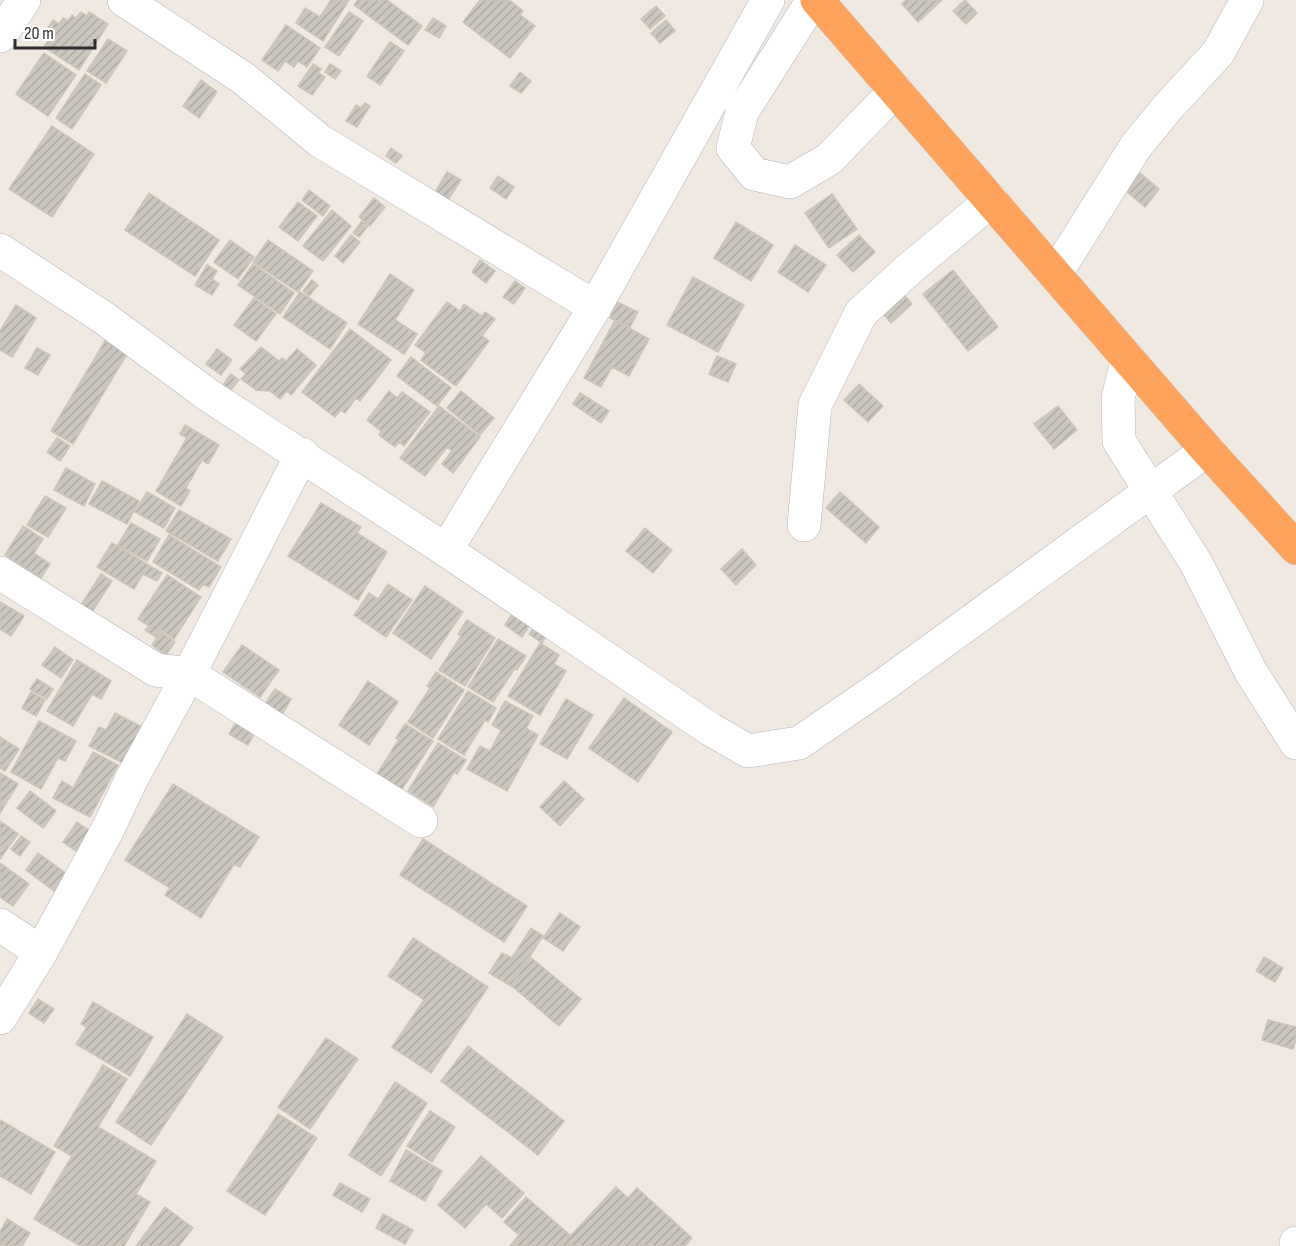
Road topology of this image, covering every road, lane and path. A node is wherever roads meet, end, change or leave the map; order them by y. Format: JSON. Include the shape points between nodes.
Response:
{"nodes":[{"id":1,"x":124,"y":0,"type":"edge"},
{"id":2,"x":768,"y":0,"type":"edge"},
{"id":3,"x":815,"y":0,"type":"edge"},
{"id":4,"x":1247,"y":0,"type":"edge"},
{"id":5,"x":896,"y":90,"type":"junction"},
{"id":6,"x":992,"y":200,"type":"junction"},
{"id":7,"x":0,"y":250,"type":"edge"},
{"id":8,"x":1056,"y":273,"type":"junction"},
{"id":9,"x":595,"y":307,"type":"junction"},
{"id":10,"x":1128,"y":358,"type":"junction"},
{"id":11,"x":1207,"y":450,"type":"junction"},
{"id":12,"x":302,"y":454,"type":"junction"},
{"id":13,"x":1150,"y":492,"type":"junction"},
{"id":14,"x":804,"y":525,"type":"dead end"},
{"id":15,"x":1296,"y":548,"type":"edge"},
{"id":16,"x":446,"y":550,"type":"junction"},
{"id":17,"x":0,"y":573,"type":"edge"},
{"id":18,"x":189,"y":674,"type":"junction"},
{"id":19,"x":1296,"y":743,"type":"edge"},
{"id":20,"x":421,"y":821,"type":"dead end"},
{"id":21,"x":0,"y":925,"type":"edge"},
{"id":22,"x":41,"y":952,"type":"junction"},
{"id":23,"x":0,"y":1018,"type":"edge"}],
"edges":[{"from":1,"to":9,"type":"street","via":[[243,78],[320,141]]},
{"from":2,"to":9,"type":"street"},
{"from":3,"to":5,"type":"highway"},
{"from":3,"to":5,"type":"street","via":[[742,112],[733,148],[754,174],[790,182],[829,159]]},
{"from":4,"to":8,"type":"street","via":[[1218,53],[1136,146]]},
{"from":5,"to":6,"type":"highway"},
{"from":6,"to":8,"type":"highway"},
{"from":6,"to":14,"type":"street","via":[[861,313],[815,405]]},
{"from":7,"to":12,"type":"street","via":[[104,318],[208,395]]},
{"from":8,"to":10,"type":"highway"},
{"from":9,"to":16,"type":"street"},
{"from":10,"to":11,"type":"highway"},
{"from":10,"to":13,"type":"street","via":[[1118,398],[1119,441]]},
{"from":11,"to":13,"type":"street"},
{"from":11,"to":15,"type":"highway"},
{"from":12,"to":16,"type":"street"},
{"from":12,"to":18,"type":"street"},
{"from":13,"to":16,"type":"street","via":[[799,743],[748,751]]},
{"from":13,"to":19,"type":"street","via":[[1196,563],[1251,672]]},
{"from":17,"to":18,"type":"street","via":[[156,670]]},
{"from":18,"to":20,"type":"street"},
{"from":18,"to":22,"type":"street"},
{"from":21,"to":22,"type":"street"},
{"from":22,"to":23,"type":"street"}]}
